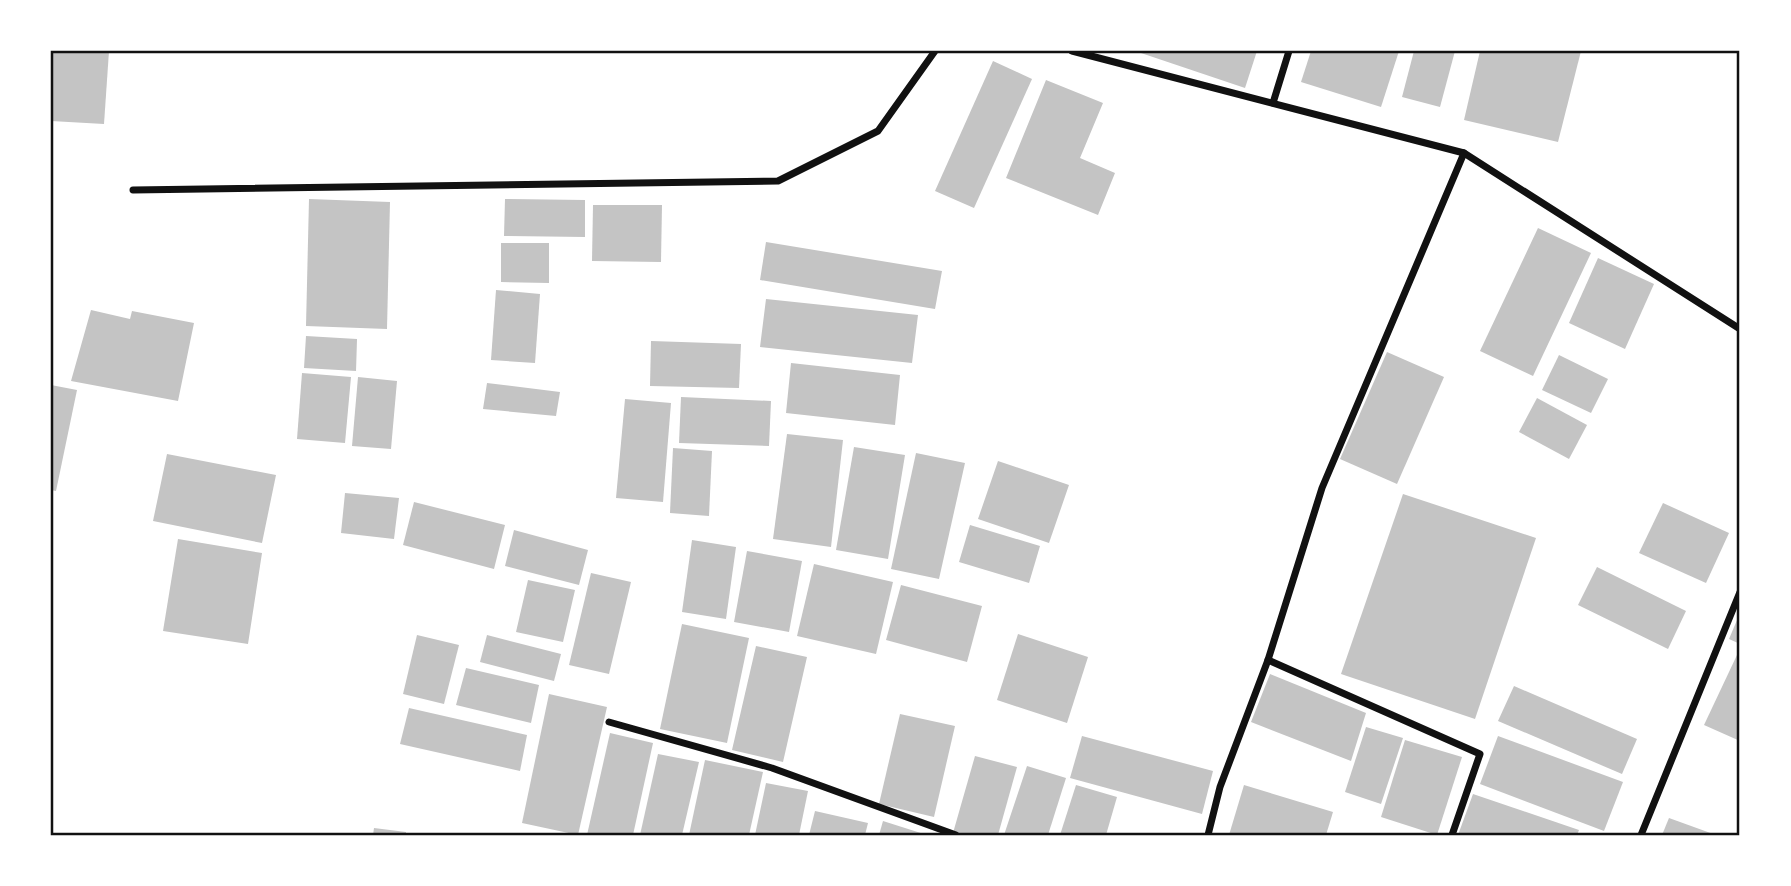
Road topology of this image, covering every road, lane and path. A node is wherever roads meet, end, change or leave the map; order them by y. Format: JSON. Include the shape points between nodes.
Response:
{"nodes":[{"id":1,"x":935,"y":51,"type":"edge"},
{"id":2,"x":1072,"y":51,"type":"edge"},
{"id":3,"x":1289,"y":51,"type":"edge"},
{"id":4,"x":1273,"y":103,"type":"junction"},
{"id":5,"x":1464,"y":153,"type":"junction"},
{"id":6,"x":133,"y":190,"type":"dead end"},
{"id":7,"x":1740,"y":329,"type":"edge"},
{"id":8,"x":1740,"y":592,"type":"edge"},
{"id":9,"x":1268,"y":660,"type":"junction"},
{"id":10,"x":609,"y":722,"type":"dead end"},
{"id":11,"x":956,"y":835,"type":"edge"},
{"id":12,"x":1208,"y":835,"type":"edge"},
{"id":13,"x":1452,"y":835,"type":"edge"},
{"id":14,"x":1641,"y":835,"type":"edge"}],
"edges":[{"from":1,"to":6,"type":"street","via":[[878,131],[778,181]]},
{"from":2,"to":4,"type":"street"},
{"from":3,"to":4,"type":"street"},
{"from":4,"to":5,"type":"street"},
{"from":5,"to":7,"type":"street"},
{"from":5,"to":9,"type":"street","via":[[1322,488]]},
{"from":8,"to":14,"type":"street"},
{"from":9,"to":12,"type":"street","via":[[1220,787]]},
{"from":9,"to":13,"type":"street","via":[[1480,754]]},
{"from":10,"to":11,"type":"street","via":[[772,768]]}]}
